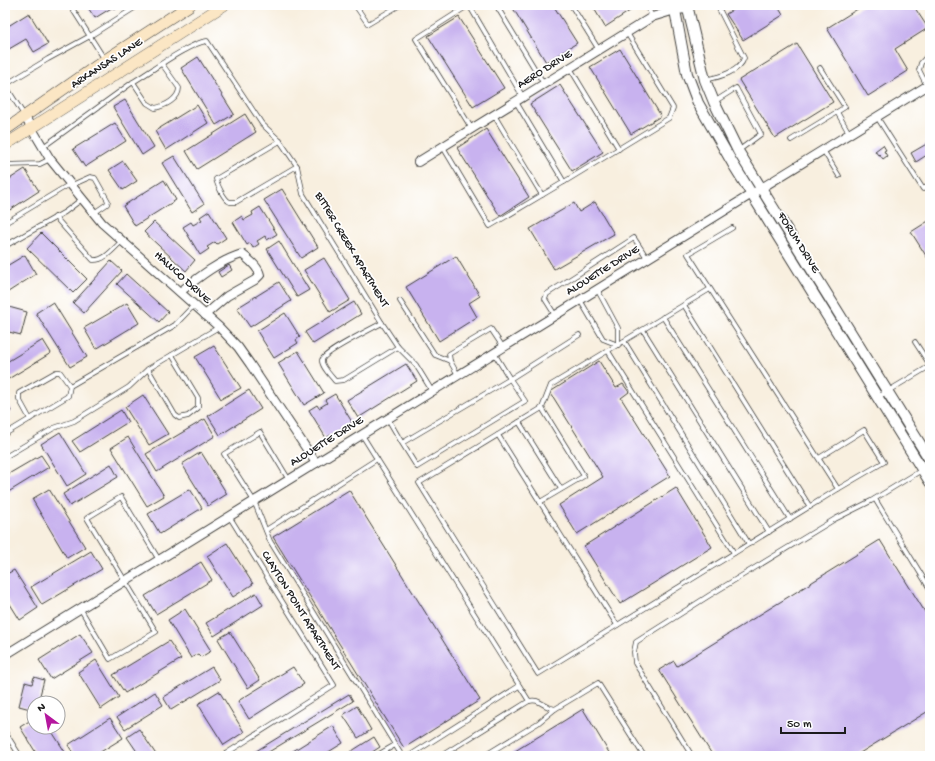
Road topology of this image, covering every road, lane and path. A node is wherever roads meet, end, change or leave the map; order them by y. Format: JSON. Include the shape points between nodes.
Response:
{"nodes":[{"id":1,"x":8,"y":5,"type":"edge"},
{"id":2,"x":70,"y":5,"type":"edge"},
{"id":3,"x":140,"y":5,"type":"edge"},
{"id":4,"x":190,"y":5,"type":"edge"},
{"id":5,"x":356,"y":5,"type":"edge"},
{"id":6,"x":400,"y":5,"type":"edge"},
{"id":7,"x":469,"y":5,"type":"edge"},
{"id":8,"x":496,"y":5,"type":"edge"},
{"id":9,"x":571,"y":5,"type":"edge"},
{"id":10,"x":647,"y":5,"type":"edge"},
{"id":11,"x":698,"y":5,"type":"edge"},
{"id":12,"x":717,"y":5,"type":"edge"},
{"id":13,"x":221,"y":6,"type":"edge"},
{"id":14,"x":674,"y":7,"type":"edge"},
{"id":15,"x":687,"y":7,"type":"edge"},
{"id":16,"x":5,"y":11,"type":"edge"},
{"id":17,"x":652,"y":17,"type":"junction"},
{"id":18,"x":627,"y":32,"type":"junction"},
{"id":19,"x":90,"y":36,"type":"junction"},
{"id":20,"x":599,"y":50,"type":"junction"},
{"id":21,"x":930,"y":54,"type":"edge"},
{"id":22,"x":105,"y":60,"type":"junction"},
{"id":23,"x":162,"y":64,"type":"junction"},
{"id":24,"x":570,"y":68,"type":"junction"},
{"id":25,"x":820,"y":68,"type":"dead end"},
{"id":26,"x":705,"y":80,"type":"junction"},
{"id":27,"x":133,"y":82,"type":"junction"},
{"id":28,"x":544,"y":84,"type":"junction"},
{"id":29,"x":5,"y":85,"type":"edge"},
{"id":30,"x":928,"y":85,"type":"edge"},
{"id":31,"x":524,"y":97,"type":"junction"},
{"id":32,"x":516,"y":102,"type":"junction"},
{"id":33,"x":714,"y":102,"type":"junction"},
{"id":34,"x":837,"y":112,"type":"junction"},
{"id":35,"x":494,"y":115,"type":"junction"},
{"id":36,"x":25,"y":117,"type":"junction"},
{"id":37,"x":876,"y":117,"type":"junction"},
{"id":38,"x":31,"y":128,"type":"junction"},
{"id":39,"x":472,"y":129,"type":"junction"},
{"id":40,"x":5,"y":130,"type":"edge"},
{"id":41,"x":849,"y":133,"type":"junction"},
{"id":42,"x":791,"y":140,"type":"dead end"},
{"id":43,"x":280,"y":141,"type":"junction"},
{"id":44,"x":5,"y":145,"type":"edge"},
{"id":45,"x":444,"y":147,"type":"junction"},
{"id":46,"x":42,"y":148,"type":"junction"},
{"id":47,"x":619,"y":149,"type":"junction"},
{"id":48,"x":823,"y":150,"type":"junction"},
{"id":49,"x":738,"y":151,"type":"junction"},
{"id":50,"x":50,"y":159,"type":"junction"},
{"id":51,"x":418,"y":162,"type":"dead end"},
{"id":52,"x":5,"y":166,"type":"edge"},
{"id":53,"x":297,"y":166,"type":"junction"},
{"id":54,"x":839,"y":176,"type":"dead end"},
{"id":55,"x":564,"y":182,"type":"junction"},
{"id":56,"x":71,"y":185,"type":"junction"},
{"id":57,"x":930,"y":185,"type":"edge"},
{"id":58,"x":761,"y":188,"type":"junction"},
{"id":59,"x":752,"y":194,"type":"junction"},
{"id":60,"x":542,"y":195,"type":"junction"},
{"id":61,"x":82,"y":199,"type":"junction"},
{"id":62,"x":94,"y":213,"type":"junction"},
{"id":63,"x":55,"y":217,"type":"junction"},
{"id":64,"x":5,"y":223,"type":"edge"},
{"id":65,"x":732,"y":228,"type":"dead end"},
{"id":66,"x":122,"y":241,"type":"junction"},
{"id":67,"x":5,"y":246,"type":"edge"},
{"id":68,"x":647,"y":258,"type":"junction"},
{"id":69,"x":710,"y":289,"type":"junction"},
{"id":70,"x":597,"y":290,"type":"junction"},
{"id":71,"x":180,"y":292,"type":"junction"},
{"id":72,"x":580,"y":300,"type":"junction"},
{"id":73,"x":400,"y":302,"type":"dead end"},
{"id":74,"x":194,"y":305,"type":"junction"},
{"id":75,"x":684,"y":305,"type":"junction"},
{"id":76,"x":205,"y":315,"type":"junction"},
{"id":77,"x":555,"y":315,"type":"junction"},
{"id":78,"x":663,"y":318,"type":"junction"},
{"id":79,"x":382,"y":323,"type":"junction"},
{"id":80,"x":219,"y":327,"type":"junction"},
{"id":81,"x":643,"y":330,"type":"junction"},
{"id":82,"x":579,"y":335,"type":"dead end"},
{"id":83,"x":624,"y":341,"type":"junction"},
{"id":84,"x":915,"y":342,"type":"dead end"},
{"id":85,"x":618,"y":345,"type":"junction"},
{"id":86,"x":398,"y":347,"type":"junction"},
{"id":87,"x":503,"y":348,"type":"junction"},
{"id":88,"x":608,"y":351,"type":"junction"},
{"id":89,"x":494,"y":353,"type":"junction"},
{"id":90,"x":172,"y":355,"type":"junction"},
{"id":91,"x":450,"y":361,"type":"junction"},
{"id":92,"x":930,"y":365,"type":"edge"},
{"id":93,"x":148,"y":369,"type":"junction"},
{"id":94,"x":458,"y":375,"type":"junction"},
{"id":95,"x":510,"y":379,"type":"junction"},
{"id":96,"x":70,"y":386,"type":"junction"},
{"id":97,"x":432,"y":391,"type":"junction"},
{"id":98,"x":888,"y":392,"type":"junction"},
{"id":99,"x":878,"y":398,"type":"junction"},
{"id":100,"x":542,"y":408,"type":"junction"},
{"id":101,"x":30,"y":419,"type":"junction"},
{"id":102,"x":388,"y":419,"type":"junction"},
{"id":103,"x":519,"y":422,"type":"junction"},
{"id":104,"x":5,"y":434,"type":"edge"},
{"id":105,"x":362,"y":435,"type":"junction"},
{"id":106,"x":498,"y":435,"type":"junction"},
{"id":107,"x":402,"y":443,"type":"junction"},
{"id":108,"x":5,"y":457,"type":"edge"},
{"id":109,"x":818,"y":458,"type":"junction"},
{"id":110,"x":377,"y":459,"type":"junction"},
{"id":111,"x":930,"y":460,"type":"edge"},
{"id":112,"x":316,"y":463,"type":"junction"},
{"id":113,"x":926,"y":467,"type":"edge"},
{"id":114,"x":289,"y":480,"type":"junction"},
{"id":115,"x":930,"y":482,"type":"edge"},
{"id":116,"x":562,"y":489,"type":"junction"},
{"id":117,"x":838,"y":489,"type":"junction"},
{"id":118,"x":875,"y":499,"type":"junction"},
{"id":119,"x":254,"y":501,"type":"junction"},
{"id":120,"x":540,"y":502,"type":"junction"},
{"id":121,"x":810,"y":507,"type":"junction"},
{"id":122,"x":229,"y":516,"type":"junction"},
{"id":123,"x":790,"y":519,"type":"junction"},
{"id":124,"x":266,"y":530,"type":"junction"},
{"id":125,"x":769,"y":532,"type":"junction"},
{"id":126,"x":749,"y":544,"type":"junction"},
{"id":127,"x":734,"y":553,"type":"junction"},
{"id":128,"x":159,"y":560,"type":"junction"},
{"id":129,"x":125,"y":580,"type":"junction"},
{"id":130,"x":930,"y":589,"type":"edge"},
{"id":131,"x":80,"y":608,"type":"junction"},
{"id":132,"x":617,"y":625,"type":"junction"},
{"id":133,"x":5,"y":655,"type":"edge"},
{"id":134,"x":520,"y":686,"type":"junction"},
{"id":135,"x":529,"y":701,"type":"junction"},
{"id":136,"x":555,"y":708,"type":"junction"},
{"id":137,"x":5,"y":732,"type":"edge"},
{"id":138,"x":395,"y":745,"type":"junction"},
{"id":139,"x":20,"y":756,"type":"edge"},
{"id":140,"x":222,"y":756,"type":"edge"},
{"id":141,"x":376,"y":756,"type":"edge"},
{"id":142,"x":402,"y":756,"type":"edge"},
{"id":143,"x":409,"y":756,"type":"edge"},
{"id":144,"x":441,"y":756,"type":"edge"},
{"id":145,"x":484,"y":756,"type":"edge"},
{"id":146,"x":644,"y":756,"type":"edge"},
{"id":147,"x":692,"y":756,"type":"edge"}],
"edges":[{"from":1,"to":16,"type":"lane"},
{"from":2,"to":19,"type":"lane"},
{"from":3,"to":19,"type":"lane"},
{"from":4,"to":22,"type":"main road"},
{"from":5,"to":6,"type":"lane","via":[[368,24]]},
{"from":7,"to":31,"type":"lane"},
{"from":7,"to":39,"type":"lane","via":[[416,39]]},
{"from":8,"to":28,"type":"lane"},
{"from":9,"to":20,"type":"lane"},
{"from":10,"to":17,"type":"lane"},
{"from":11,"to":15,"type":"lane"},
{"from":12,"to":26,"type":"lane","via":[[744,58],[743,64],[721,76]]},
{"from":13,"to":38,"type":"main road","name":"ARKANSAS LANE"},
{"from":14,"to":15,"type":"street","name":"AERO DRIVE"},
{"from":14,"to":17,"type":"street","name":"AERO DRIVE"},
{"from":14,"to":59,"type":"street","name":"FORUM DRIVE","via":[[687,74],[698,103]]},
{"from":15,"to":26,"type":"street","name":"FORUM DRIVE"},
{"from":17,"to":18,"type":"street","name":"AERO DRIVE"},
{"from":18,"to":20,"type":"street","name":"AERO DRIVE"},
{"from":18,"to":47,"type":"lane","via":[[674,108],[669,118]]},
{"from":19,"to":22,"type":"lane"},
{"from":19,"to":29,"type":"lane"},
{"from":20,"to":24,"type":"street","name":"AERO DRIVE"},
{"from":21,"to":30,"type":"lane","via":[[921,63],[919,70]]},
{"from":22,"to":36,"type":"main road"},
{"from":23,"to":27,"type":"lane","name":"BITTER CREEK APARTMENT"},
{"from":23,"to":27,"type":"lane","via":[[179,88],[179,93],[168,103],[155,108],[149,106]]},
{"from":23,"to":43,"type":"lane","name":"BITTER CREEK APARTMENT","via":[[200,42],[207,41],[262,124]]},
{"from":24,"to":28,"type":"street","name":"AERO DRIVE"},
{"from":24,"to":47,"type":"lane"},
{"from":25,"to":34,"type":"lane","via":[[845,107]]},
{"from":26,"to":33,"type":"street","name":"FORUM DRIVE"},
{"from":27,"to":46,"type":"lane","name":"BITTER CREEK APARTMENT"},
{"from":28,"to":31,"type":"street","name":"AERO DRIVE"},
{"from":29,"to":36,"type":"lane"},
{"from":30,"to":37,"type":"street","name":"ALOUETTE DRIVE"},
{"from":31,"to":32,"type":"street","name":"AERO DRIVE"},
{"from":32,"to":35,"type":"street","name":"AERO DRIVE"},
{"from":32,"to":55,"type":"lane"},
{"from":33,"to":49,"type":"street","name":"FORUM DRIVE"},
{"from":33,"to":49,"type":"lane","via":[[736,88],[761,134]]},
{"from":34,"to":41,"type":"lane"},
{"from":34,"to":42,"type":"lane"},
{"from":35,"to":39,"type":"street","name":"AERO DRIVE"},
{"from":35,"to":60,"type":"lane"},
{"from":36,"to":38,"type":"street","name":"HAWCO DRIVE"},
{"from":36,"to":40,"type":"main road"},
{"from":37,"to":41,"type":"street","name":"ALOUETTE DRIVE"},
{"from":37,"to":57,"type":"lane","via":[[923,189]]},
{"from":38,"to":44,"type":"main road","name":"ARKANSAS LANE"},
{"from":38,"to":46,"type":"street","name":"HAWCO DRIVE"},
{"from":39,"to":45,"type":"street","name":"AERO DRIVE"},
{"from":41,"to":48,"type":"street","name":"ALOUETTE DRIVE"},
{"from":43,"to":53,"type":"lane","name":"BITTER CREEK APARTMENT"},
{"from":43,"to":53,"type":"lane","via":[[216,179],[227,200],[236,202]]},
{"from":45,"to":51,"type":"street","name":"AERO DRIVE"},
{"from":45,"to":60,"type":"lane","via":[[490,226]]},
{"from":46,"to":50,"type":"street","name":"HAWCO DRIVE"},
{"from":47,"to":55,"type":"lane"},
{"from":48,"to":54,"type":"lane"},
{"from":48,"to":58,"type":"street","name":"ALOUETTE DRIVE"},
{"from":49,"to":58,"type":"street","name":"FORUM DRIVE"},
{"from":50,"to":52,"type":"lane","via":[[40,164]]},
{"from":50,"to":56,"type":"street","name":"HAWCO DRIVE"},
{"from":53,"to":79,"type":"lane","name":"BITTER CREEK APARTMENT","via":[[303,194]]},
{"from":55,"to":60,"type":"lane"},
{"from":56,"to":61,"type":"street","name":"HAWCO DRIVE"},
{"from":56,"to":62,"type":"lane","via":[[90,177],[95,178],[108,200],[107,204]]},
{"from":56,"to":64,"type":"lane"},
{"from":58,"to":59,"type":"street","name":"ALOUETTE DRIVE"},
{"from":58,"to":98,"type":"street","name":"FORUM DRIVE"},
{"from":59,"to":68,"type":"street","name":"ALOUETTE DRIVE"},
{"from":59,"to":99,"type":"street","name":"FORUM DRIVE"},
{"from":61,"to":62,"type":"street","name":"HAWCO DRIVE"},
{"from":61,"to":63,"type":"lane"},
{"from":62,"to":66,"type":"street","name":"HAWCO DRIVE"},
{"from":63,"to":66,"type":"lane","via":[[93,260],[103,258]]},
{"from":63,"to":67,"type":"lane"},
{"from":65,"to":69,"type":"lane","via":[[688,254]]},
{"from":66,"to":71,"type":"street","name":"HAWCO DRIVE"},
{"from":68,"to":70,"type":"street","name":"ALOUETTE DRIVE"},
{"from":68,"to":77,"type":"lane","via":[[634,238],[547,294],[545,299]]},
{"from":69,"to":75,"type":"lane"},
{"from":69,"to":109,"type":"lane"},
{"from":70,"to":72,"type":"street","name":"ALOUETTE DRIVE"},
{"from":70,"to":85,"type":"lane","via":[[618,328]]},
{"from":71,"to":74,"type":"street","name":"HAWCO DRIVE"},
{"from":71,"to":76,"type":"street","via":[[230,258],[242,254],[252,263],[260,275],[227,296]]},
{"from":72,"to":77,"type":"street","name":"ALOUETTE DRIVE"},
{"from":72,"to":85,"type":"lane","via":[[603,338]]},
{"from":73,"to":91,"type":"lane","via":[[435,355]]},
{"from":74,"to":76,"type":"street","name":"HAWCO DRIVE"},
{"from":74,"to":96,"type":"lane","via":[[175,324]]},
{"from":75,"to":78,"type":"lane"},
{"from":75,"to":121,"type":"lane"},
{"from":76,"to":80,"type":"street","name":"HAWCO DRIVE"},
{"from":77,"to":87,"type":"street","name":"ALOUETTE DRIVE"},
{"from":78,"to":81,"type":"lane"},
{"from":78,"to":123,"type":"lane"},
{"from":79,"to":86,"type":"lane","name":"BITTER CREEK APARTMENT"},
{"from":79,"to":86,"type":"lane","name":"BITTER CREEK APARTMENT","via":[[324,357],[323,364],[328,372],[335,381],[344,380]]},
{"from":80,"to":90,"type":"lane"},
{"from":80,"to":112,"type":"street","name":"HAWCO DRIVE","via":[[250,364]]},
{"from":81,"to":83,"type":"lane"},
{"from":81,"to":125,"type":"lane"},
{"from":82,"to":95,"type":"lane"},
{"from":83,"to":85,"type":"lane"},
{"from":83,"to":126,"type":"lane"},
{"from":84,"to":92,"type":"lane"},
{"from":85,"to":88,"type":"lane"},
{"from":86,"to":97,"type":"lane","name":"BITTER CREEK APARTMENT","via":[[416,365]]},
{"from":87,"to":89,"type":"street","name":"ALOUETTE DRIVE"},
{"from":87,"to":91,"type":"lane","via":[[491,329],[449,354]]},
{"from":88,"to":100,"type":"lane","via":[[551,385]]},
{"from":88,"to":127,"type":"lane"},
{"from":89,"to":94,"type":"street","name":"ALOUETTE DRIVE"},
{"from":89,"to":95,"type":"lane"},
{"from":90,"to":93,"type":"lane"},
{"from":90,"to":93,"type":"lane","via":[[198,398],[198,408],[190,414],[179,418],[175,415]]},
{"from":91,"to":94,"type":"lane"},
{"from":92,"to":98,"type":"lane"},
{"from":93,"to":108,"type":"lane","via":[[129,387],[74,421],[54,428]]},
{"from":94,"to":97,"type":"street","name":"ALOUETTE DRIVE"},
{"from":95,"to":107,"type":"lane"},
{"from":95,"to":107,"type":"lane","via":[[525,401],[417,467]]},
{"from":96,"to":101,"type":"lane","via":[[68,396]]},
{"from":96,"to":101,"type":"lane","via":[[60,372],[56,372],[19,393],[19,399]]},
{"from":97,"to":102,"type":"street","name":"ALOUETTE DRIVE"},
{"from":98,"to":99,"type":"lane"},
{"from":98,"to":111,"type":"street","name":"FORUM DRIVE"},
{"from":99,"to":113,"type":"street","name":"FORUM DRIVE"},
{"from":100,"to":103,"type":"lane"},
{"from":100,"to":116,"type":"lane","via":[[584,476]]},
{"from":101,"to":104,"type":"lane"},
{"from":102,"to":105,"type":"street","name":"ALOUETTE DRIVE"},
{"from":102,"to":107,"type":"lane"},
{"from":103,"to":106,"type":"lane"},
{"from":103,"to":116,"type":"lane"},
{"from":105,"to":110,"type":"lane"},
{"from":105,"to":112,"type":"street","name":"ALOUETTE DRIVE"},
{"from":106,"to":120,"type":"lane"},
{"from":106,"to":132,"type":"lane","via":[[420,483],[538,674]]},
{"from":109,"to":117,"type":"lane"},
{"from":109,"to":117,"type":"lane","via":[[864,430],[884,462]]},
{"from":110,"to":124,"type":"lane"},
{"from":110,"to":134,"type":"lane"},
{"from":112,"to":114,"type":"street","name":"ALOUETTE DRIVE"},
{"from":113,"to":115,"type":"street","name":"FORUM DRIVE"},
{"from":113,"to":118,"type":"lane"},
{"from":114,"to":119,"type":"street","name":"ALOUETTE DRIVE"},
{"from":114,"to":119,"type":"lane","name":"ALOUETTE DRIVE","via":[[260,432],[224,454]]},
{"from":116,"to":120,"type":"lane"},
{"from":117,"to":121,"type":"lane"},
{"from":118,"to":130,"type":"lane"},
{"from":118,"to":147,"type":"lane","via":[[835,519],[636,642],[635,663]]},
{"from":119,"to":122,"type":"street","name":"ALOUETTE DRIVE"},
{"from":119,"to":124,"type":"lane"},
{"from":120,"to":132,"type":"lane"},
{"from":121,"to":123,"type":"lane"},
{"from":122,"to":128,"type":"street","name":"ALOUETTE DRIVE"},
{"from":122,"to":140,"type":"lane","name":"CLAYTON POINT APARTMENT","via":[[334,685]]},
{"from":123,"to":125,"type":"lane"},
{"from":124,"to":138,"type":"lane","via":[[270,541]]},
{"from":125,"to":126,"type":"lane"},
{"from":126,"to":127,"type":"lane"},
{"from":127,"to":132,"type":"lane"},
{"from":128,"to":129,"type":"street","name":"ALOUETTE DRIVE"},
{"from":128,"to":129,"type":"lane","via":[[121,497],[87,518]]},
{"from":129,"to":131,"type":"street","name":"ALOUETTE DRIVE"},
{"from":129,"to":131,"type":"lane","via":[[156,632],[110,659]]},
{"from":131,"to":133,"type":"street","name":"ALOUETTE DRIVE"},
{"from":134,"to":135,"type":"lane"},
{"from":134,"to":143,"type":"lane"},
{"from":135,"to":136,"type":"lane","via":[[534,700],[544,706]]},
{"from":135,"to":144,"type":"lane"},
{"from":136,"to":145,"type":"lane","via":[[538,723]]},
{"from":136,"to":146,"type":"lane","via":[[598,683]]},
{"from":137,"to":139,"type":"lane"},
{"from":138,"to":141,"type":"lane"},
{"from":138,"to":142,"type":"lane"}]}
